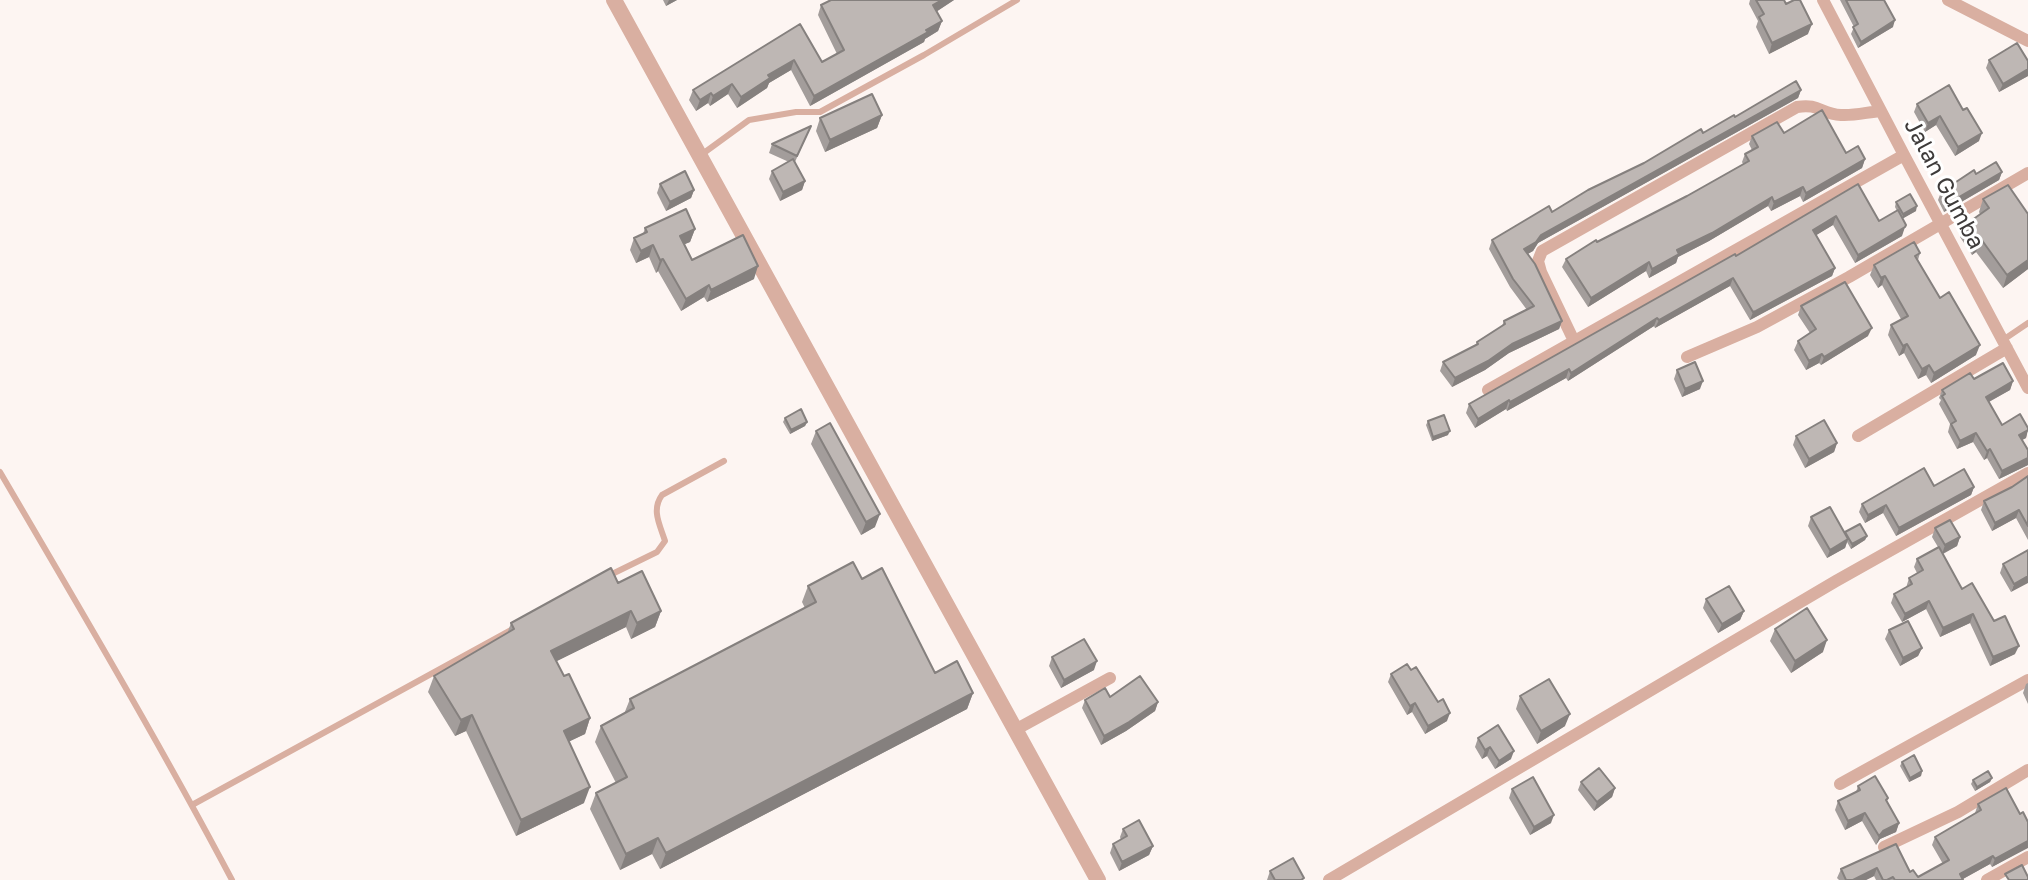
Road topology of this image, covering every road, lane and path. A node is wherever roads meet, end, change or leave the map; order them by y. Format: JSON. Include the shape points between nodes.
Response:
{"nodes":[{"id":1,"x":614,"y":0,"type":"edge"},
{"id":2,"x":1017,"y":0,"type":"edge"},
{"id":3,"x":1823,"y":0,"type":"edge"},
{"id":4,"x":1948,"y":0,"type":"edge"},
{"id":5,"x":2028,"y":41,"type":"edge"},
{"id":6,"x":1881,"y":111,"type":"junction"},
{"id":7,"x":1903,"y":155,"type":"junction"},
{"id":8,"x":700,"y":156,"type":"junction"},
{"id":9,"x":2028,"y":173,"type":"edge"},
{"id":10,"x":1941,"y":224,"type":"junction"},
{"id":11,"x":2028,"y":323,"type":"edge"},
{"id":12,"x":1574,"y":341,"type":"junction"},
{"id":13,"x":2005,"y":344,"type":"junction"},
{"id":14,"x":1687,"y":357,"type":"dead end"},
{"id":15,"x":2028,"y":388,"type":"edge"},
{"id":16,"x":1488,"y":390,"type":"edge"},
{"id":17,"x":1858,"y":436,"type":"dead end"},
{"id":18,"x":724,"y":461,"type":"dead end"},
{"id":19,"x":0,"y":472,"type":"edge"},
{"id":20,"x":2028,"y":472,"type":"edge"},
{"id":21,"x":605,"y":577,"type":"edge"},
{"id":22,"x":521,"y":624,"type":"edge"},
{"id":23,"x":1110,"y":678,"type":"dead end"},
{"id":24,"x":2028,"y":680,"type":"edge"},
{"id":25,"x":1015,"y":730,"type":"junction"},
{"id":26,"x":2028,"y":770,"type":"edge"},
{"id":27,"x":1840,"y":784,"type":"dead end"},
{"id":28,"x":192,"y":804,"type":"junction"},
{"id":29,"x":1884,"y":846,"type":"edge"},
{"id":30,"x":2028,"y":857,"type":"edge"},
{"id":31,"x":232,"y":880,"type":"edge"},
{"id":32,"x":1098,"y":880,"type":"edge"},
{"id":33,"x":1329,"y":880,"type":"edge"},
{"id":34,"x":1987,"y":880,"type":"edge"}],
"edges":[{"from":1,"to":8,"type":"street"},
{"from":2,"to":8,"type":"lane","via":[[820,113],[748,120]]},
{"from":3,"to":6,"type":"street","name":"Jalan Gumba"},
{"from":4,"to":5,"type":"street"},
{"from":6,"to":7,"type":"street","name":"Jalan Gumba"},
{"from":6,"to":12,"type":"street","via":[[1843,116],[1811,104],[1797,107],[1542,251],[1538,261],[1541,272]]},
{"from":7,"to":10,"type":"street","name":"Jalan Gumba"},
{"from":7,"to":12,"type":"street"},
{"from":8,"to":25,"type":"street"},
{"from":9,"to":10,"type":"street"},
{"from":10,"to":13,"type":"street","name":"Jalan Gumba"},
{"from":10,"to":14,"type":"street","via":[[1757,327]]},
{"from":11,"to":13,"type":"lane"},
{"from":12,"to":16,"type":"street"},
{"from":13,"to":15,"type":"street","name":"Jalan Gumba"},
{"from":13,"to":17,"type":"street"},
{"from":18,"to":21,"type":"lane","via":[[662,495],[655,509],[665,541],[662,547]]},
{"from":19,"to":28,"type":"lane"},
{"from":20,"to":33,"type":"street"},
{"from":22,"to":28,"type":"lane"},
{"from":23,"to":25,"type":"street"},
{"from":24,"to":27,"type":"street"},
{"from":25,"to":32,"type":"street"},
{"from":26,"to":29,"type":"street","via":[[1958,811]]},
{"from":28,"to":31,"type":"lane"},
{"from":30,"to":34,"type":"street"}]}
